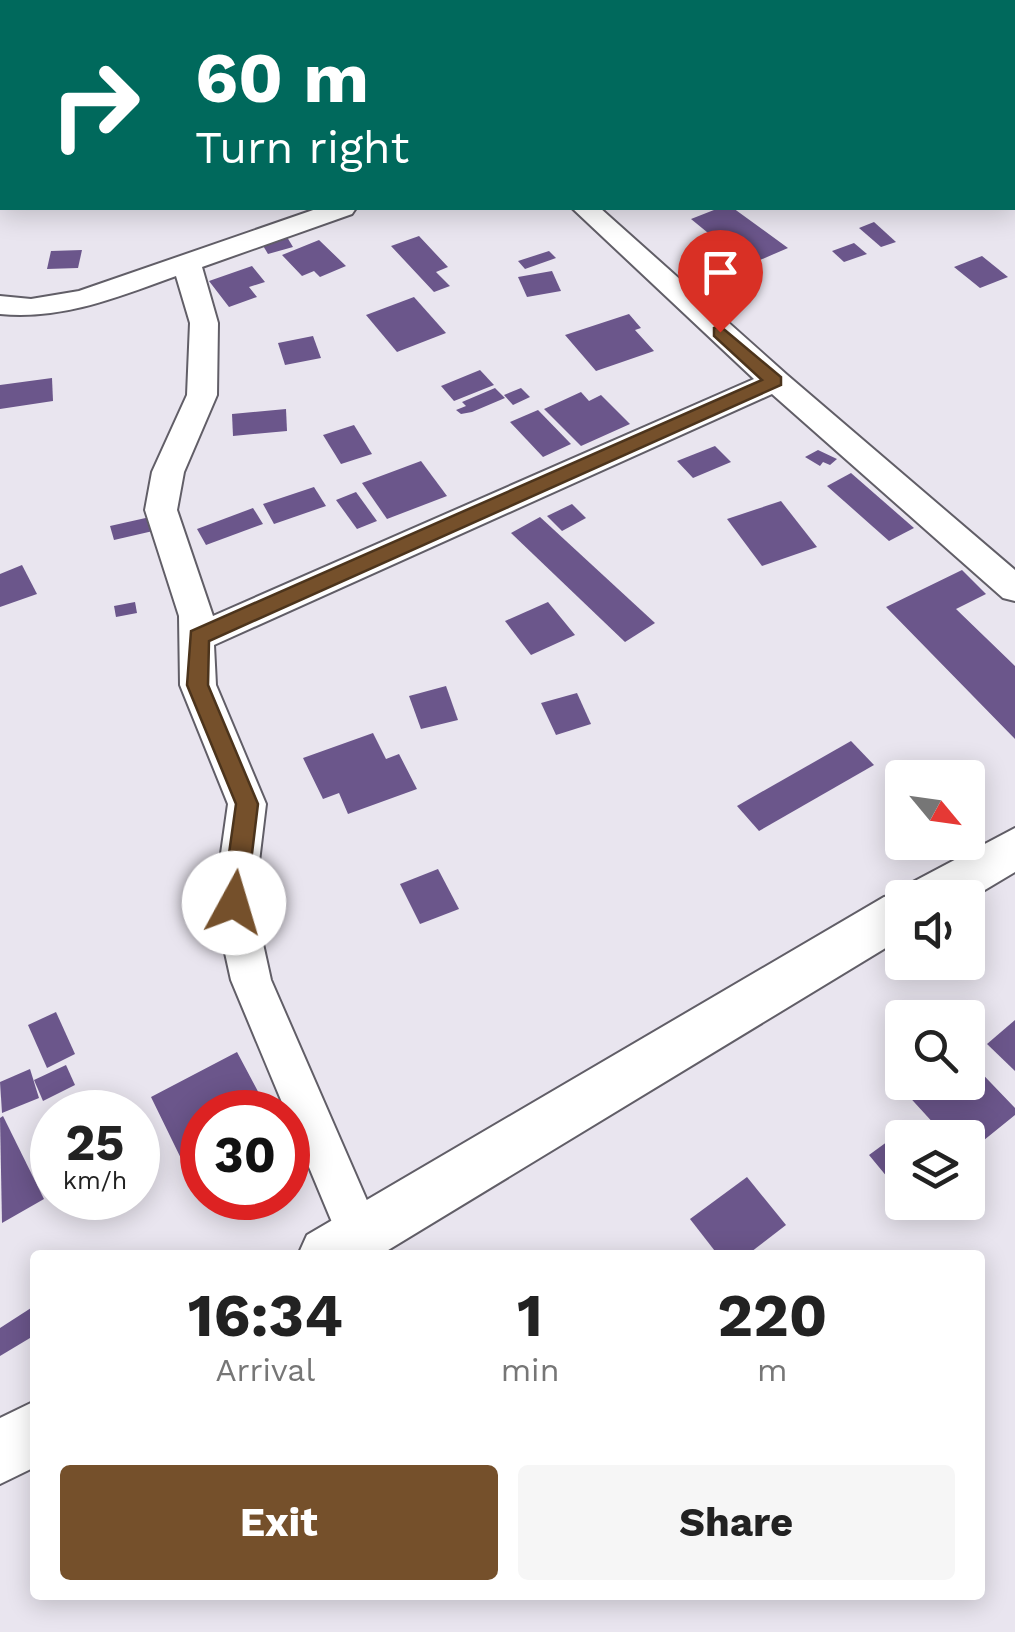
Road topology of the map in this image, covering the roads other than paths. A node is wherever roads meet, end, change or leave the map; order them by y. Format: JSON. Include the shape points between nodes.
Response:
{"nodes":[{"id":1,"x":338,"y":210,"type":"edge"},
{"id":2,"x":587,"y":210,"type":"edge"},
{"id":3,"x":187,"y":264,"type":"junction"},
{"id":4,"x":0,"y":305,"type":"edge"},
{"id":5,"x":775,"y":381,"type":"junction"},
{"id":6,"x":1015,"y":589,"type":"edge"},
{"id":7,"x":199,"y":636,"type":"junction"},
{"id":8,"x":1015,"y":848,"type":"edge"},
{"id":9,"x":959,"y":880,"type":"edge"},
{"id":10,"x":885,"y":922,"type":"edge"},
{"id":11,"x":344,"y":1245,"type":"edge"},
{"id":12,"x":30,"y":1435,"type":"edge"},
{"id":13,"x":0,"y":1452,"type":"edge"}],
"edges":[{"from":1,"to":3,"type":"street"},
{"from":2,"to":5,"type":"street"},
{"from":3,"to":4,"type":"street","via":[[58,305]]},
{"from":3,"to":7,"type":"street","via":[[204,323],[202,395],[168,472],[162,510]]},
{"from":5,"to":6,"type":"street"},
{"from":5,"to":7,"type":"street"},
{"from":7,"to":11,"type":"street","via":[[198,685],[247,804],[234,903],[251,980]]},
{"from":8,"to":9,"type":"main road"},
{"from":10,"to":11,"type":"main road"},
{"from":12,"to":13,"type":"main road"}]}
